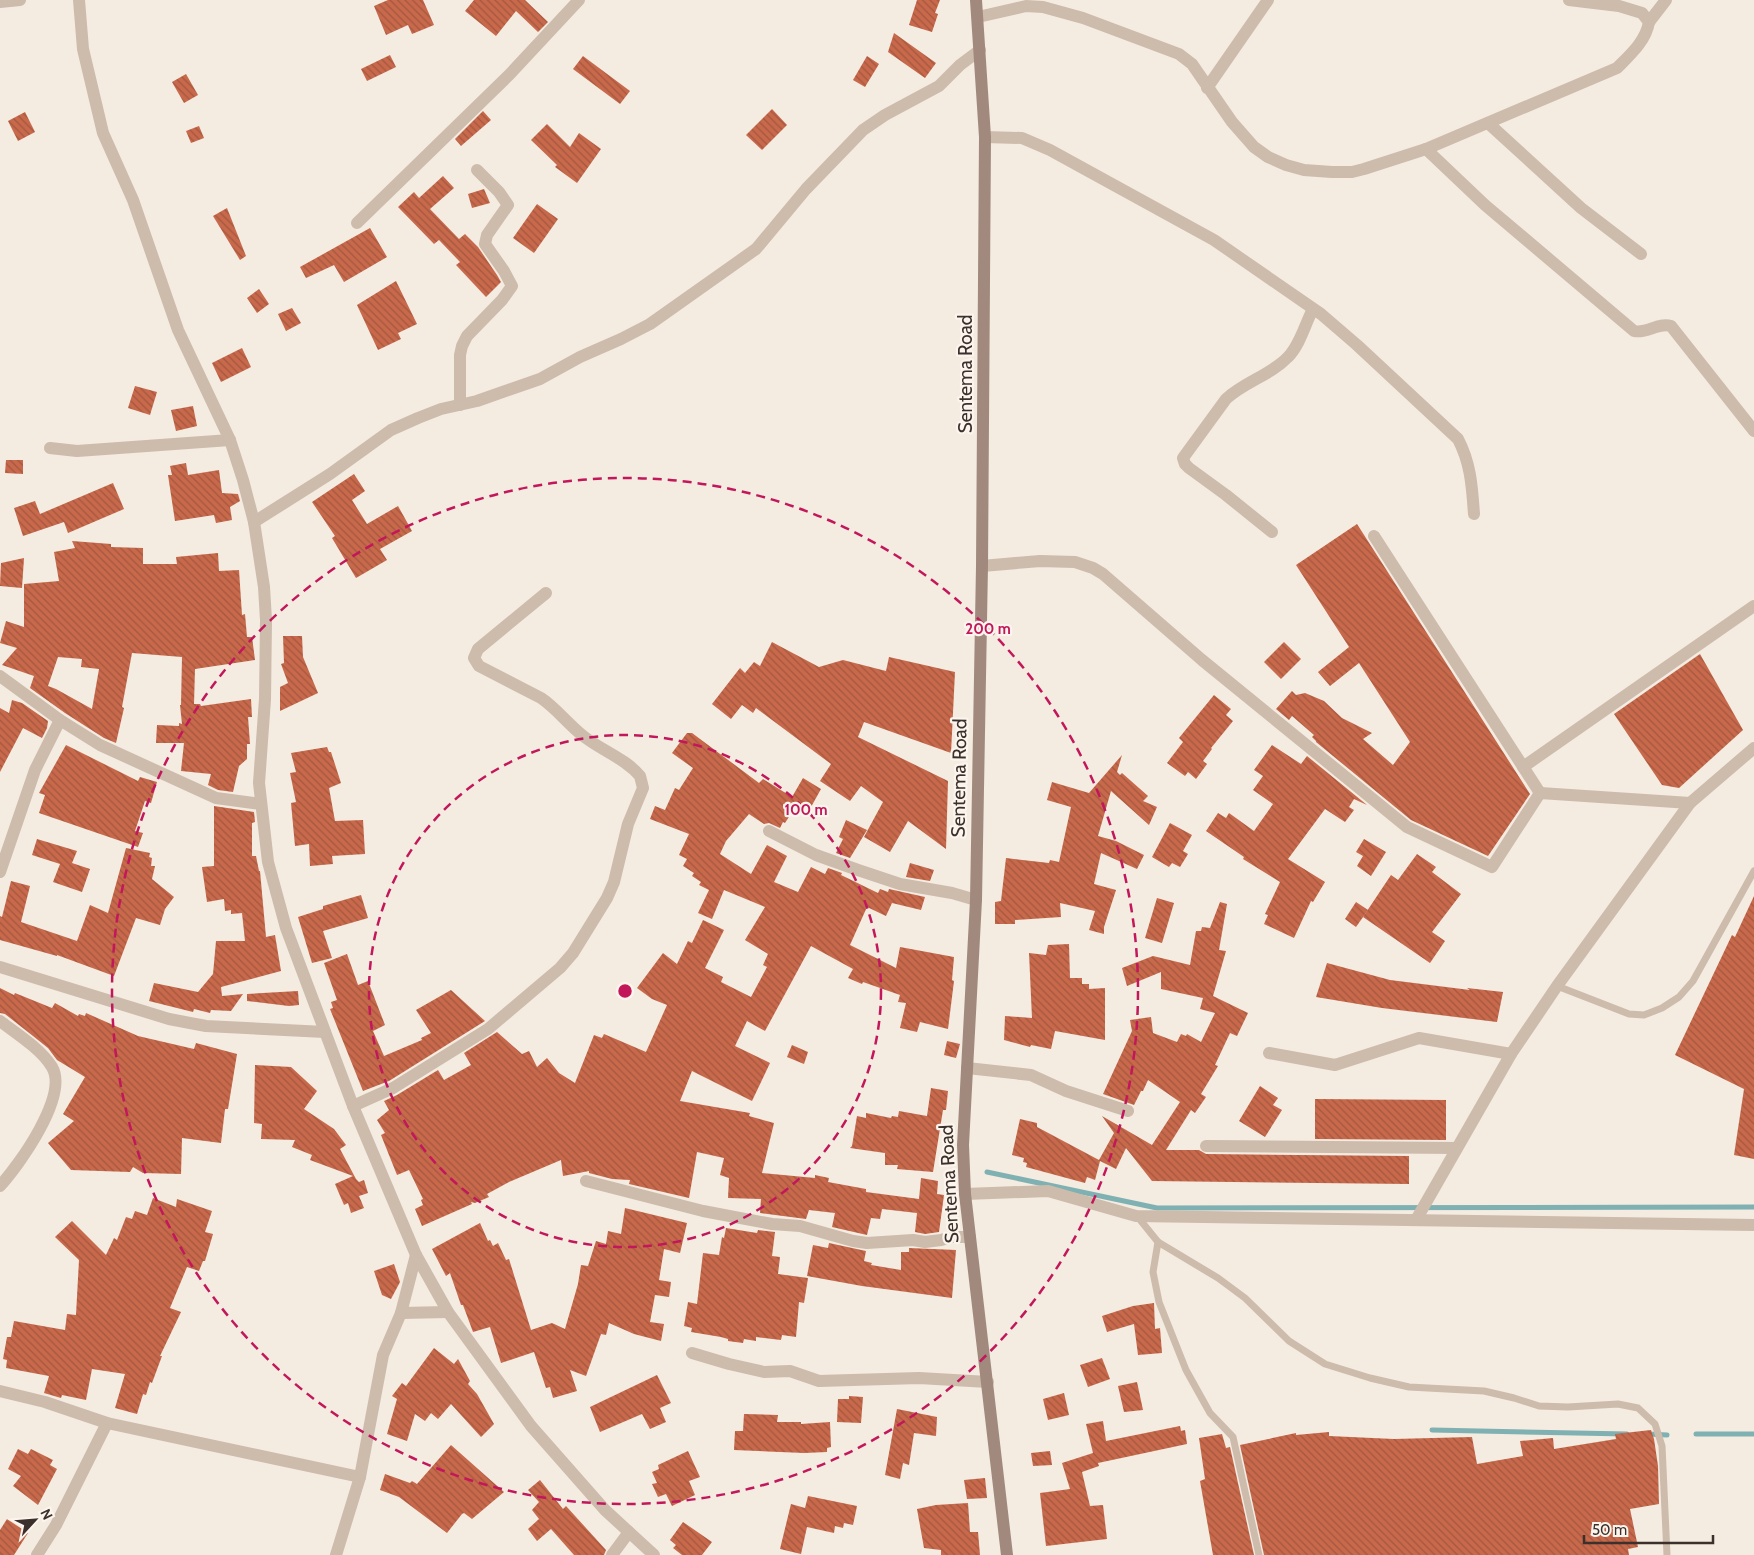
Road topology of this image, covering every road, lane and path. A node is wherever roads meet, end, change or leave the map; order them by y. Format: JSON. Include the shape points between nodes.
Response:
{"nodes":[{"id":1,"x":20,"y":0,"type":"edge"},
{"id":2,"x":78,"y":0,"type":"edge"},
{"id":3,"x":579,"y":0,"type":"edge"},
{"id":4,"x":976,"y":0,"type":"edge"},
{"id":5,"x":1268,"y":0,"type":"edge"},
{"id":6,"x":1569,"y":0,"type":"edge"},
{"id":7,"x":1666,"y":0,"type":"edge"},
{"id":8,"x":0,"y":2,"type":"edge"},
{"id":9,"x":978,"y":17,"type":"junction"},
{"id":10,"x":1649,"y":22,"type":"junction"},
{"id":11,"x":980,"y":50,"type":"junction"},
{"id":12,"x":1207,"y":88,"type":"junction"},
{"id":13,"x":1488,"y":123,"type":"junction"},
{"id":14,"x":985,"y":137,"type":"junction"},
{"id":15,"x":1426,"y":148,"type":"junction"},
{"id":16,"x":477,"y":170,"type":"dead end"},
{"id":17,"x":357,"y":223,"type":"dead end"},
{"id":18,"x":1641,"y":254,"type":"dead end"},
{"id":19,"x":1313,"y":309,"type":"junction"},
{"id":20,"x":460,"y":405,"type":"junction"},
{"id":21,"x":1754,"y":431,"type":"edge"},
{"id":22,"x":230,"y":440,"type":"junction"},
{"id":23,"x":50,"y":448,"type":"dead end"},
{"id":24,"x":1474,"y":514,"type":"dead end"},
{"id":25,"x":254,"y":522,"type":"junction"},
{"id":26,"x":1272,"y":532,"type":"dead end"},
{"id":27,"x":1374,"y":536,"type":"dead end"},
{"id":28,"x":982,"y":566,"type":"junction"},
{"id":29,"x":546,"y":593,"type":"dead end"},
{"id":30,"x":1754,"y":606,"type":"edge"},
{"id":31,"x":0,"y":676,"type":"edge"},
{"id":32,"x":60,"y":720,"type":"junction"},
{"id":33,"x":1754,"y":748,"type":"edge"},
{"id":34,"x":1523,"y":767,"type":"junction"},
{"id":35,"x":1540,"y":793,"type":"junction"},
{"id":36,"x":1690,"y":803,"type":"junction"},
{"id":37,"x":261,"y":804,"type":"junction"},
{"id":38,"x":769,"y":831,"type":"dead end"},
{"id":39,"x":1754,"y":871,"type":"edge"},
{"id":40,"x":0,"y":872,"type":"edge"},
{"id":41,"x":976,"y":900,"type":"junction"},
{"id":42,"x":0,"y":966,"type":"edge"},
{"id":43,"x":1557,"y":986,"type":"junction"},
{"id":44,"x":0,"y":1021,"type":"edge"},
{"id":45,"x":325,"y":1032,"type":"junction"},
{"id":46,"x":1269,"y":1053,"type":"dead end"},
{"id":47,"x":1511,"y":1054,"type":"junction"},
{"id":48,"x":967,"y":1068,"type":"junction"},
{"id":49,"x":353,"y":1106,"type":"junction"},
{"id":50,"x":1128,"y":1111,"type":"dead end"},
{"id":51,"x":1206,"y":1146,"type":"dead end"},
{"id":52,"x":1457,"y":1148,"type":"junction"},
{"id":53,"x":586,"y":1181,"type":"dead end"},
{"id":54,"x":0,"y":1186,"type":"edge"},
{"id":55,"x":965,"y":1194,"type":"junction"},
{"id":56,"x":1419,"y":1215,"type":"junction"},
{"id":57,"x":1136,"y":1216,"type":"junction"},
{"id":58,"x":1754,"y":1225,"type":"edge"},
{"id":59,"x":970,"y":1238,"type":"junction"},
{"id":60,"x":1158,"y":1242,"type":"junction"},
{"id":61,"x":416,"y":1255,"type":"junction"},
{"id":62,"x":448,"y":1312,"type":"junction"},
{"id":63,"x":401,"y":1313,"type":"junction"},
{"id":64,"x":692,"y":1353,"type":"dead end"},
{"id":65,"x":988,"y":1382,"type":"junction"},
{"id":66,"x":0,"y":1391,"type":"edge"},
{"id":67,"x":107,"y":1424,"type":"junction"},
{"id":68,"x":360,"y":1477,"type":"junction"},
{"id":69,"x":629,"y":1532,"type":"junction"},
{"id":70,"x":37,"y":1555,"type":"edge"},
{"id":71,"x":336,"y":1555,"type":"edge"},
{"id":72,"x":612,"y":1555,"type":"edge"},
{"id":73,"x":654,"y":1555,"type":"edge"},
{"id":74,"x":1007,"y":1555,"type":"edge"},
{"id":75,"x":1259,"y":1555,"type":"edge"},
{"id":76,"x":1667,"y":1555,"type":"edge"}],
"edges":[{"from":1,"to":8,"type":"street"},
{"from":2,"to":22,"type":"street","via":[[83,49],[103,133],[135,206],[178,330]]},
{"from":3,"to":17,"type":"street","via":[[510,74]]},
{"from":4,"to":9,"type":"main road","name":"Sentema Road"},
{"from":5,"to":12,"type":"street"},
{"from":6,"to":10,"type":"street","via":[[1636,10],[1642,12]]},
{"from":7,"to":10,"type":"street"},
{"from":9,"to":11,"type":"main road","name":"Sentema Road"},
{"from":9,"to":12,"type":"street","via":[[1026,6],[1060,10],[1179,54],[1192,64]]},
{"from":10,"to":13,"type":"street","via":[[1638,47],[1617,68]]},
{"from":11,"to":14,"type":"main road","name":"Sentema Road"},
{"from":11,"to":20,"type":"street","via":[[939,86],[863,130],[806,189],[756,249],[650,324],[540,379]]},
{"from":12,"to":15,"type":"street","via":[[1254,147],[1268,157],[1304,170],[1352,172]]},
{"from":13,"to":15,"type":"street"},
{"from":13,"to":18,"type":"street","via":[[1581,208]]},
{"from":14,"to":19,"type":"street","via":[[1022,138],[1050,150],[1204,234]]},
{"from":14,"to":28,"type":"main road","name":"Sentema Road"},
{"from":15,"to":21,"type":"street","via":[[1485,205],[1634,331],[1642,332],[1665,324],[1671,326]]},
{"from":16,"to":20,"type":"street","via":[[500,192],[508,205],[487,235],[485,244],[512,286],[467,336],[462,346]]},
{"from":19,"to":24,"type":"street","via":[[1357,345],[1458,440],[1468,462]]},
{"from":19,"to":26,"type":"street","via":[[1287,359],[1226,399],[1183,458],[1189,468]]},
{"from":20,"to":25,"type":"street","via":[[391,430],[330,474]]},
{"from":22,"to":23,"type":"street","via":[[77,451]]},
{"from":22,"to":25,"type":"street"},
{"from":25,"to":37,"type":"street","via":[[266,620],[259,783]]},
{"from":27,"to":34,"type":"street"},
{"from":28,"to":35,"type":"street","via":[[1068,562],[1098,571],[1407,827],[1492,867]]},
{"from":28,"to":41,"type":"main road","name":"Sentema Road"},
{"from":29,"to":49,"type":"street","via":[[478,649],[474,658],[480,666],[550,704],[581,735],[640,776],[643,788],[628,824],[614,882],[587,932],[560,968],[488,1029],[393,1088]]},
{"from":30,"to":34,"type":"street"},
{"from":31,"to":32,"type":"street"},
{"from":32,"to":37,"type":"street","via":[[100,745],[216,798]]},
{"from":32,"to":40,"type":"street","via":[[35,770]]},
{"from":33,"to":36,"type":"street"},
{"from":34,"to":35,"type":"street"},
{"from":35,"to":36,"type":"street"},
{"from":36,"to":43,"type":"street"},
{"from":37,"to":45,"type":"street","via":[[273,882],[286,928]]},
{"from":38,"to":41,"type":"street","via":[[816,855],[900,884]]},
{"from":39,"to":43,"type":"lane","via":[[1693,981],[1679,997],[1662,1008],[1644,1015],[1629,1014]]},
{"from":41,"to":48,"type":"main road","name":"Sentema Road"},
{"from":42,"to":45,"type":"street","via":[[169,1019],[206,1026]]},
{"from":43,"to":47,"type":"street"},
{"from":44,"to":54,"type":"street","via":[[46,1059],[55,1073],[55,1080],[45,1121]]},
{"from":45,"to":49,"type":"street"},
{"from":46,"to":47,"type":"street","via":[[1335,1065],[1419,1038]]},
{"from":47,"to":52,"type":"street"},
{"from":48,"to":50,"type":"street","via":[[1031,1075],[1066,1091]]},
{"from":48,"to":55,"type":"main road","name":"Sentema Road","via":[[963,1146]]},
{"from":49,"to":61,"type":"street"},
{"from":51,"to":52,"type":"street"},
{"from":52,"to":56,"type":"street"},
{"from":53,"to":59,"type":"street","via":[[703,1211],[800,1226],[853,1241],[925,1242],[950,1237]]},
{"from":55,"to":57,"type":"street","via":[[1048,1191]]},
{"from":55,"to":59,"type":"main road","name":"Sentema Road"},
{"from":56,"to":57,"type":"street"},
{"from":56,"to":58,"type":"street"},
{"from":57,"to":60,"type":"lane"},
{"from":59,"to":65,"type":"main road","name":"Sentema Road"},
{"from":60,"to":75,"type":"lane","via":[[1153,1272],[1160,1302],[1186,1370],[1210,1413],[1233,1437]]},
{"from":60,"to":76,"type":"lane","via":[[1224,1283],[1288,1341],[1326,1364],[1409,1387],[1484,1391],[1539,1406],[1618,1404],[1638,1408],[1655,1424],[1662,1446]]},
{"from":61,"to":62,"type":"street"},
{"from":61,"to":63,"type":"street"},
{"from":62,"to":63,"type":"street"},
{"from":62,"to":69,"type":"street","via":[[531,1426],[574,1477]]},
{"from":63,"to":68,"type":"street","via":[[383,1355]]},
{"from":64,"to":65,"type":"street","via":[[764,1372],[790,1371],[818,1381],[919,1378]]},
{"from":65,"to":74,"type":"main road","name":"Sentema Road"},
{"from":66,"to":67,"type":"street","via":[[45,1402]]},
{"from":67,"to":68,"type":"street"},
{"from":67,"to":70,"type":"street","via":[[56,1525]]},
{"from":68,"to":71,"type":"street"},
{"from":69,"to":72,"type":"street"},
{"from":69,"to":73,"type":"street"}]}
